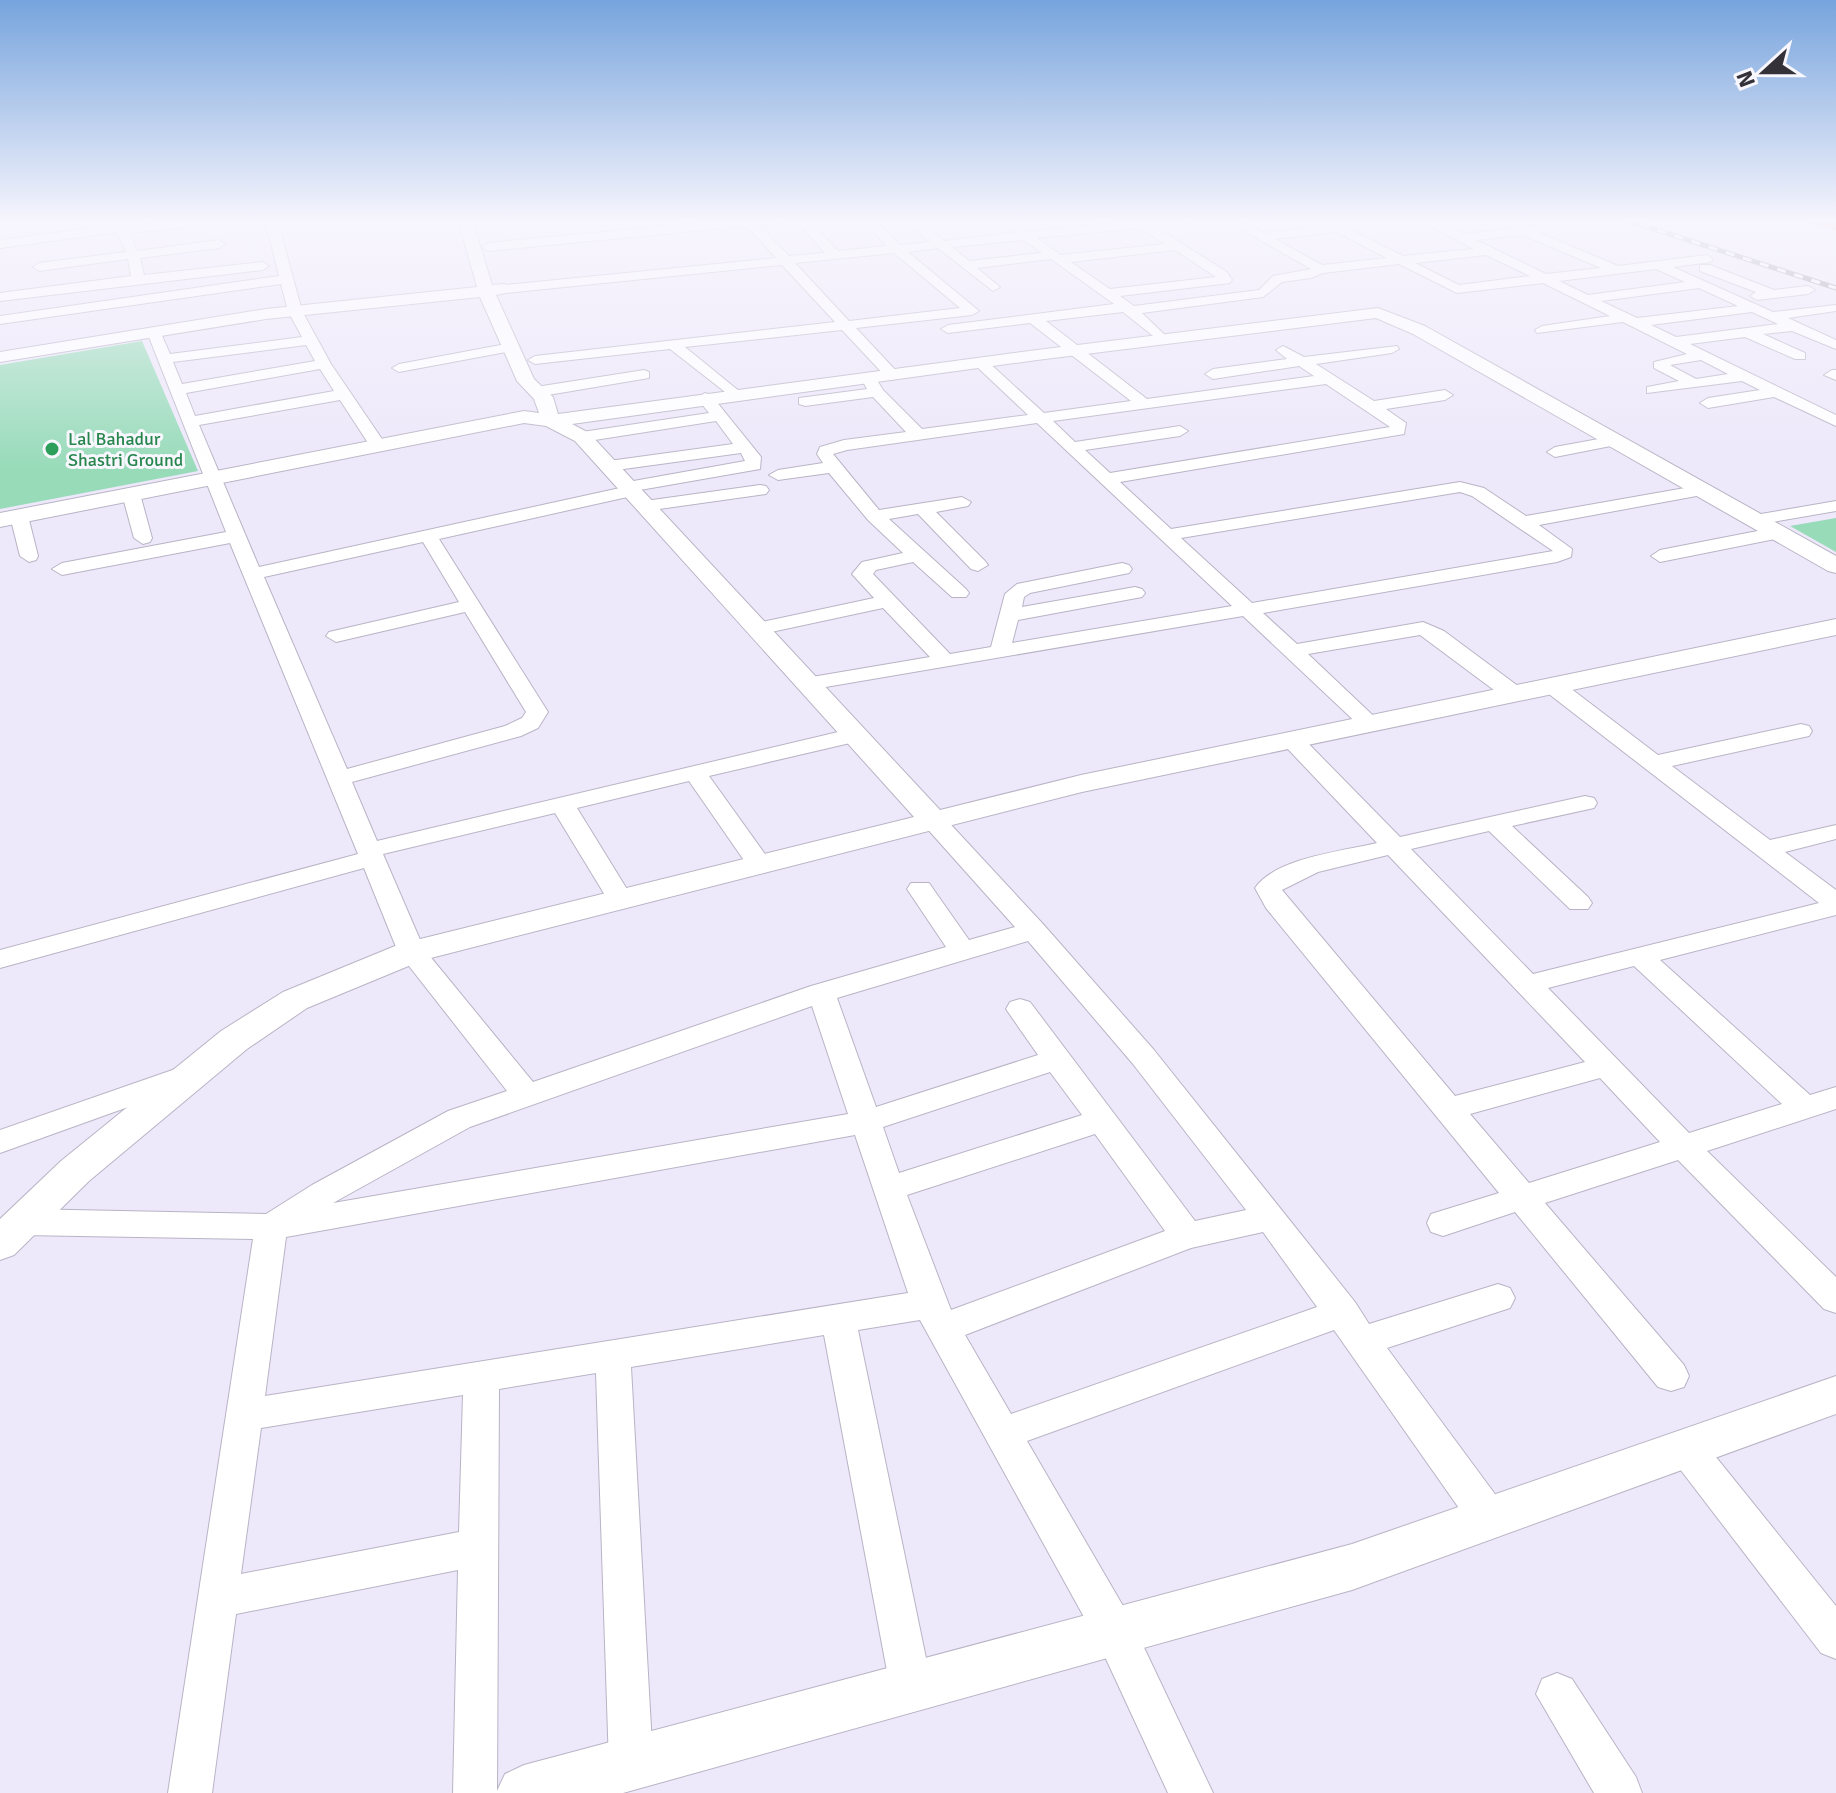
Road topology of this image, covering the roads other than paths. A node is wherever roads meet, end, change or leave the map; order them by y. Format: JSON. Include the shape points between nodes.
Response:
{"nodes":[{"id":1,"x":56,"y":303,"type":"edge"},
{"id":2,"x":187,"y":303,"type":"edge"},
{"id":3,"x":231,"y":303,"type":"edge"},
{"id":4,"x":263,"y":303,"type":"edge"},
{"id":5,"x":294,"y":303,"type":"edge"},
{"id":6,"x":491,"y":303,"type":"edge"},
{"id":7,"x":511,"y":303,"type":"edge"},
{"id":8,"x":827,"y":303,"type":"edge"},
{"id":9,"x":962,"y":303,"type":"edge"},
{"id":10,"x":1120,"y":303,"type":"edge"},
{"id":11,"x":1183,"y":303,"type":"edge"},
{"id":12,"x":1593,"y":303,"type":"edge"},
{"id":13,"x":1671,"y":303,"type":"edge"},
{"id":14,"x":1742,"y":303,"type":"edge"},
{"id":15,"x":189,"y":308,"type":"dead end"},
{"id":16,"x":1754,"y":308,"type":"junction"},
{"id":17,"x":1833,"y":308,"type":"dead end"},
{"id":18,"x":1128,"y":309,"type":"junction"},
{"id":19,"x":1606,"y":309,"type":"junction"},
{"id":20,"x":60,"y":312,"type":"junction"},
{"id":21,"x":1772,"y":316,"type":"junction"},
{"id":22,"x":1034,"y":319,"type":"junction"},
{"id":23,"x":0,"y":320,"type":"edge"},
{"id":24,"x":1629,"y":320,"type":"junction"},
{"id":25,"x":847,"y":324,"type":"junction"},
{"id":26,"x":1795,"y":326,"type":"junction"},
{"id":27,"x":1542,"y":330,"type":"dead end"},
{"id":28,"x":154,"y":332,"type":"junction"},
{"id":29,"x":1747,"y":333,"type":"junction"},
{"id":30,"x":873,"y":338,"type":"junction"},
{"id":31,"x":1162,"y":339,"type":"junction"},
{"id":32,"x":311,"y":340,"type":"junction"},
{"id":33,"x":1674,"y":342,"type":"junction"},
{"id":34,"x":672,"y":344,"type":"junction"},
{"id":35,"x":1836,"y":345,"type":"edge"},
{"id":36,"x":512,"y":347,"type":"junction"},
{"id":37,"x":782,"y":348,"type":"dead end"},
{"id":38,"x":1392,"y":349,"type":"dead end"},
{"id":39,"x":1076,"y":350,"type":"junction"},
{"id":40,"x":1283,"y":350,"type":"dead end"},
{"id":41,"x":1701,"y":356,"type":"junction"},
{"id":42,"x":1800,"y":356,"type":"dead end"},
{"id":43,"x":0,"y":357,"type":"edge"},
{"id":44,"x":165,"y":359,"type":"junction"},
{"id":45,"x":535,"y":360,"type":"junction"},
{"id":46,"x":1301,"y":362,"type":"junction"},
{"id":47,"x":981,"y":363,"type":"junction"},
{"id":48,"x":324,"y":364,"type":"junction"},
{"id":49,"x":399,"y":368,"type":"dead end"},
{"id":50,"x":1213,"y":374,"type":"dead end"},
{"id":51,"x":644,"y":375,"type":"dead end"},
{"id":52,"x":892,"y":375,"type":"junction"},
{"id":53,"x":1744,"y":376,"type":"junction"},
{"id":54,"x":1327,"y":379,"type":"junction"},
{"id":55,"x":1695,"y":384,"type":"junction"},
{"id":56,"x":873,"y":385,"type":"junction"},
{"id":57,"x":177,"y":390,"type":"junction"},
{"id":58,"x":1652,"y":390,"type":"dead end"},
{"id":59,"x":1776,"y":392,"type":"junction"},
{"id":60,"x":541,"y":393,"type":"junction"},
{"id":61,"x":345,"y":394,"type":"junction"},
{"id":62,"x":734,"y":394,"type":"junction"},
{"id":63,"x":1445,"y":395,"type":"dead end"},
{"id":64,"x":705,"y":398,"type":"junction"},
{"id":65,"x":805,"y":401,"type":"dead end"},
{"id":66,"x":1143,"y":403,"type":"junction"},
{"id":67,"x":1708,"y":403,"type":"dead end"},
{"id":68,"x":1373,"y":406,"type":"junction"},
{"id":69,"x":720,"y":416,"type":"junction"},
{"id":70,"x":1040,"y":417,"type":"junction"},
{"id":71,"x":1162,"y":418,"type":"dead end"},
{"id":72,"x":551,"y":421,"type":"junction"},
{"id":73,"x":1836,"y":421,"type":"edge"},
{"id":74,"x":190,"y":422,"type":"junction"},
{"id":75,"x":917,"y":434,"type":"junction"},
{"id":76,"x":582,"y":437,"type":"junction"},
{"id":77,"x":1191,"y":439,"type":"junction"},
{"id":78,"x":1615,"y":441,"type":"junction"},
{"id":79,"x":378,"y":445,"type":"junction"},
{"id":80,"x":745,"y":447,"type":"junction"},
{"id":81,"x":1072,"y":447,"type":"junction"},
{"id":82,"x":1555,"y":452,"type":"dead end"},
{"id":83,"x":1222,"y":462,"type":"junction"},
{"id":84,"x":609,"y":466,"type":"junction"},
{"id":85,"x":833,"y":467,"type":"junction"},
{"id":86,"x":778,"y":475,"type":"dead end"},
{"id":87,"x":212,"y":478,"type":"junction"},
{"id":88,"x":1107,"y":479,"type":"junction"},
{"id":89,"x":760,"y":490,"type":"dead end"},
{"id":90,"x":1702,"y":490,"type":"junction"},
{"id":91,"x":131,"y":494,"type":"junction"},
{"id":92,"x":635,"y":495,"type":"junction"},
{"id":93,"x":962,"y":502,"type":"dead end"},
{"id":94,"x":1836,"y":506,"type":"edge"},
{"id":95,"x":922,"y":508,"type":"junction"},
{"id":96,"x":874,"y":516,"type":"junction"},
{"id":97,"x":9,"y":518,"type":"edge"},
{"id":98,"x":1755,"y":520,"type":"junction"},
{"id":99,"x":1524,"y":522,"type":"junction"},
{"id":100,"x":1778,"y":533,"type":"junction"},
{"id":101,"x":1167,"y":535,"type":"junction"},
{"id":102,"x":236,"y":536,"type":"junction"},
{"id":103,"x":428,"y":536,"type":"junction"},
{"id":104,"x":143,"y":538,"type":"dead end"},
{"id":105,"x":917,"y":555,"type":"junction"},
{"id":106,"x":29,"y":556,"type":"dead end"},
{"id":107,"x":1660,"y":556,"type":"dead end"},
{"id":108,"x":978,"y":565,"type":"dead end"},
{"id":109,"x":1836,"y":566,"type":"edge"},
{"id":110,"x":62,"y":569,"type":"dead end"},
{"id":111,"x":1122,"y":569,"type":"dead end"},
{"id":112,"x":252,"y":574,"type":"junction"},
{"id":113,"x":959,"y":593,"type":"dead end"},
{"id":114,"x":1135,"y":593,"type":"dead end"},
{"id":115,"x":887,"y":601,"type":"junction"},
{"id":116,"x":471,"y":605,"type":"junction"},
{"id":117,"x":1247,"y":609,"type":"junction"},
{"id":118,"x":1010,"y":615,"type":"junction"},
{"id":119,"x":1836,"y":627,"type":"edge"},
{"id":120,"x":757,"y":629,"type":"junction"},
{"id":121,"x":336,"y":636,"type":"dead end"},
{"id":122,"x":1000,"y":651,"type":"junction"},
{"id":123,"x":1292,"y":651,"type":"junction"},
{"id":124,"x":944,"y":660,"type":"junction"},
{"id":125,"x":808,"y":684,"type":"junction"},
{"id":126,"x":1553,"y":686,"type":"junction"},
{"id":127,"x":1514,"y":694,"type":"junction"},
{"id":128,"x":1371,"y":724,"type":"junction"},
{"id":129,"x":1801,"y":731,"type":"dead end"},
{"id":130,"x":855,"y":735,"type":"junction"},
{"id":131,"x":1292,"y":740,"type":"junction"},
{"id":132,"x":1654,"y":763,"type":"junction"},
{"id":133,"x":695,"y":773,"type":"junction"},
{"id":134,"x":338,"y":779,"type":"junction"},
{"id":135,"x":1585,"y":803,"type":"dead end"},
{"id":136,"x":562,"y":804,"type":"junction"},
{"id":137,"x":932,"y":819,"type":"junction"},
{"id":138,"x":1494,"y":823,"type":"junction"},
{"id":139,"x":1836,"y":832,"type":"edge"},
{"id":140,"x":1395,"y":845,"type":"junction"},
{"id":141,"x":1766,"y":849,"type":"junction"},
{"id":142,"x":370,"y":854,"type":"junction"},
{"id":143,"x":759,"y":864,"type":"junction"},
{"id":144,"x":920,"y":889,"type":"dead end"},
{"id":145,"x":620,"y":899,"type":"junction"},
{"id":146,"x":1579,"y":903,"type":"dead end"},
{"id":147,"x":1836,"y":905,"type":"edge"},
{"id":148,"x":1034,"y":930,"type":"junction"},
{"id":149,"x":963,"y":951,"type":"junction"},
{"id":150,"x":412,"y":952,"type":"junction"},
{"id":151,"x":1639,"y":956,"type":"junction"},
{"id":152,"x":0,"y":959,"type":"edge"},
{"id":153,"x":1529,"y":984,"type":"junction"},
{"id":154,"x":821,"y":993,"type":"junction"},
{"id":155,"x":1020,"y":1009,"type":"dead end"},
{"id":156,"x":1057,"y":1059,"type":"junction"},
{"id":157,"x":1608,"y":1066,"type":"junction"},
{"id":158,"x":195,"y":1072,"type":"junction"},
{"id":159,"x":527,"y":1095,"type":"junction"},
{"id":160,"x":1836,"y":1098,"type":"edge"},
{"id":161,"x":1805,"y":1108,"type":"junction"},
{"id":162,"x":1449,"y":1109,"type":"junction"},
{"id":163,"x":1102,"y":1120,"type":"junction"},
{"id":164,"x":864,"y":1122,"type":"junction"},
{"id":165,"x":0,"y":1142,"type":"edge"},
{"id":166,"x":1683,"y":1146,"type":"junction"},
{"id":167,"x":888,"y":1189,"type":"junction"},
{"id":168,"x":1523,"y":1196,"type":"junction"},
{"id":169,"x":1269,"y":1218,"type":"junction"},
{"id":170,"x":1443,"y":1223,"type":"dead end"},
{"id":171,"x":271,"y":1227,"type":"junction"},
{"id":172,"x":11,"y":1233,"type":"edge"},
{"id":173,"x":1187,"y":1236,"type":"junction"},
{"id":174,"x":1498,"y":1298,"type":"dead end"},
{"id":175,"x":1836,"y":1299,"type":"edge"},
{"id":176,"x":936,"y":1316,"type":"junction"},
{"id":177,"x":838,"y":1318,"type":"junction"},
{"id":178,"x":1353,"y":1326,"type":"junction"},
{"id":179,"x":613,"y":1355,"type":"junction"},
{"id":180,"x":481,"y":1376,"type":"junction"},
{"id":181,"x":1671,"y":1376,"type":"dead end"},
{"id":182,"x":1836,"y":1395,"type":"edge"},
{"id":183,"x":244,"y":1415,"type":"junction"},
{"id":184,"x":1002,"y":1434,"type":"junction"},
{"id":185,"x":1686,"y":1448,"type":"junction"},
{"id":186,"x":1489,"y":1518,"type":"junction"},
{"id":187,"x":479,"y":1547,"type":"junction"},
{"id":188,"x":217,"y":1598,"type":"junction"},
{"id":189,"x":1115,"y":1632,"type":"junction"},
{"id":190,"x":1836,"y":1639,"type":"edge"},
{"id":191,"x":911,"y":1687,"type":"junction"},
{"id":192,"x":1557,"y":1694,"type":"dead end"},
{"id":193,"x":631,"y":1764,"type":"junction"},
{"id":194,"x":190,"y":1793,"type":"edge"},
{"id":195,"x":475,"y":1793,"type":"edge"},
{"id":196,"x":524,"y":1793,"type":"edge"},
{"id":197,"x":1191,"y":1793,"type":"edge"},
{"id":198,"x":1620,"y":1793,"type":"edge"}],
"edges":[{"from":1,"to":20,"type":"street"},
{"from":2,"to":20,"type":"street"},
{"from":3,"to":15,"type":"street"},
{"from":4,"to":28,"type":"street"},
{"from":5,"to":32,"type":"street"},
{"from":6,"to":36,"type":"street"},
{"from":7,"to":45,"type":"street"},
{"from":8,"to":25,"type":"street"},
{"from":9,"to":25,"type":"street","via":[[972,311]]},
{"from":10,"to":18,"type":"street"},
{"from":11,"to":18,"type":"street"},
{"from":12,"to":19,"type":"street"},
{"from":13,"to":19,"type":"street"},
{"from":14,"to":16,"type":"street"},
{"from":16,"to":21,"type":"street"},
{"from":16,"to":24,"type":"street"},
{"from":17,"to":21,"type":"street"},
{"from":18,"to":22,"type":"street"},
{"from":18,"to":31,"type":"street"},
{"from":19,"to":24,"type":"street"},
{"from":20,"to":23,"type":"street"},
{"from":21,"to":26,"type":"street"},
{"from":22,"to":30,"type":"street"},
{"from":22,"to":39,"type":"street"},
{"from":24,"to":27,"type":"street"},
{"from":24,"to":33,"type":"street"},
{"from":25,"to":30,"type":"street"},
{"from":25,"to":34,"type":"street"},
{"from":26,"to":29,"type":"street"},
{"from":26,"to":35,"type":"street"},
{"from":28,"to":43,"type":"street"},
{"from":28,"to":44,"type":"street"},
{"from":29,"to":33,"type":"street"},
{"from":29,"to":42,"type":"street"},
{"from":30,"to":37,"type":"street"},
{"from":30,"to":52,"type":"street"},
{"from":31,"to":39,"type":"street"},
{"from":31,"to":78,"type":"street","via":[[1366,313],[1390,316]]},
{"from":32,"to":44,"type":"street"},
{"from":32,"to":48,"type":"street"},
{"from":33,"to":41,"type":"street"},
{"from":34,"to":45,"type":"street"},
{"from":34,"to":62,"type":"street"},
{"from":36,"to":49,"type":"street"},
{"from":36,"to":60,"type":"street","via":[[526,381]]},
{"from":38,"to":46,"type":"street"},
{"from":39,"to":47,"type":"street"},
{"from":39,"to":66,"type":"street"},
{"from":40,"to":46,"type":"street"},
{"from":41,"to":53,"type":"street"},
{"from":41,"to":55,"type":"street","via":[[1659,365]]},
{"from":44,"to":57,"type":"street"},
{"from":45,"to":60,"type":"street","via":[[547,384]]},
{"from":46,"to":50,"type":"street"},
{"from":46,"to":54,"type":"street"},
{"from":47,"to":52,"type":"street"},
{"from":47,"to":70,"type":"street"},
{"from":48,"to":57,"type":"street"},
{"from":48,"to":61,"type":"street"},
{"from":51,"to":60,"type":"street"},
{"from":52,"to":56,"type":"street"},
{"from":53,"to":55,"type":"street"},
{"from":53,"to":59,"type":"street"},
{"from":54,"to":66,"type":"street"},
{"from":54,"to":68,"type":"street"},
{"from":55,"to":58,"type":"street"},
{"from":56,"to":62,"type":"street"},
{"from":56,"to":65,"type":"street"},
{"from":56,"to":75,"type":"street"},
{"from":57,"to":74,"type":"street"},
{"from":59,"to":67,"type":"street"},
{"from":59,"to":73,"type":"street"},
{"from":60,"to":72,"type":"street"},
{"from":61,"to":74,"type":"street"},
{"from":61,"to":79,"type":"street"},
{"from":62,"to":64,"type":"street"},
{"from":63,"to":68,"type":"street"},
{"from":64,"to":69,"type":"street"},
{"from":64,"to":72,"type":"street"},
{"from":66,"to":70,"type":"street"},
{"from":68,"to":83,"type":"street","via":[[1398,423],[1398,431]]},
{"from":69,"to":76,"type":"street"},
{"from":69,"to":80,"type":"street"},
{"from":70,"to":75,"type":"street"},
{"from":70,"to":81,"type":"street"},
{"from":71,"to":77,"type":"street"},
{"from":72,"to":76,"type":"street"},
{"from":72,"to":79,"type":"street","via":[[524,417]]},
{"from":74,"to":87,"type":"street"},
{"from":75,"to":85,"type":"street","via":[[833,448],[825,454]]},
{"from":76,"to":84,"type":"street"},
{"from":77,"to":81,"type":"street"},
{"from":77,"to":83,"type":"street"},
{"from":78,"to":82,"type":"street"},
{"from":78,"to":90,"type":"street"},
{"from":79,"to":87,"type":"street"},
{"from":80,"to":84,"type":"street"},
{"from":80,"to":92,"type":"street","via":[[754,465]]},
{"from":81,"to":88,"type":"street"},
{"from":83,"to":88,"type":"street"},
{"from":84,"to":92,"type":"street"},
{"from":85,"to":86,"type":"street"},
{"from":85,"to":96,"type":"street"},
{"from":87,"to":91,"type":"street"},
{"from":87,"to":102,"type":"street"},
{"from":88,"to":101,"type":"street"},
{"from":89,"to":92,"type":"street"},
{"from":90,"to":98,"type":"street"},
{"from":90,"to":99,"type":"street"},
{"from":91,"to":97,"type":"street"},
{"from":91,"to":104,"type":"street"},
{"from":92,"to":103,"type":"street"},
{"from":92,"to":120,"type":"street"},
{"from":93,"to":95,"type":"street"},
{"from":94,"to":98,"type":"street"},
{"from":95,"to":96,"type":"street"},
{"from":95,"to":108,"type":"street"},
{"from":96,"to":105,"type":"street"},
{"from":97,"to":106,"type":"street"},
{"from":98,"to":100,"type":"street"},
{"from":99,"to":101,"type":"street","via":[[1478,492],[1460,487]]},
{"from":99,"to":117,"type":"street","via":[[1564,553]]},
{"from":100,"to":107,"type":"street"},
{"from":100,"to":109,"type":"street"},
{"from":101,"to":117,"type":"street"},
{"from":102,"to":110,"type":"street"},
{"from":102,"to":112,"type":"street"},
{"from":103,"to":112,"type":"street"},
{"from":103,"to":116,"type":"street"},
{"from":105,"to":113,"type":"street"},
{"from":105,"to":115,"type":"street","via":[[863,570]]},
{"from":111,"to":118,"type":"street","via":[[1024,588],[1015,594]]},
{"from":112,"to":134,"type":"street"},
{"from":114,"to":118,"type":"street"},
{"from":115,"to":120,"type":"street"},
{"from":115,"to":124,"type":"street"},
{"from":116,"to":121,"type":"street"},
{"from":116,"to":134,"type":"street","via":[[537,712],[530,723]]},
{"from":117,"to":122,"type":"street"},
{"from":117,"to":123,"type":"street"},
{"from":118,"to":122,"type":"street"},
{"from":119,"to":126,"type":"street"},
{"from":120,"to":125,"type":"street"},
{"from":122,"to":124,"type":"street"},
{"from":123,"to":127,"type":"street","via":[[1423,628]]},
{"from":123,"to":128,"type":"street"},
{"from":124,"to":125,"type":"street"},
{"from":125,"to":130,"type":"street"},
{"from":126,"to":127,"type":"street"},
{"from":126,"to":132,"type":"street"},
{"from":127,"to":128,"type":"street"},
{"from":128,"to":131,"type":"street"},
{"from":129,"to":132,"type":"street"},
{"from":130,"to":133,"type":"street"},
{"from":130,"to":137,"type":"street"},
{"from":131,"to":137,"type":"street"},
{"from":131,"to":140,"type":"street"},
{"from":132,"to":141,"type":"street"},
{"from":133,"to":136,"type":"street"},
{"from":133,"to":143,"type":"street"},
{"from":134,"to":142,"type":"street"},
{"from":135,"to":138,"type":"street"},
{"from":136,"to":142,"type":"street"},
{"from":136,"to":145,"type":"street"},
{"from":137,"to":143,"type":"street"},
{"from":137,"to":148,"type":"street"},
{"from":138,"to":140,"type":"street"},
{"from":138,"to":146,"type":"street"},
{"from":139,"to":141,"type":"street"},
{"from":140,"to":153,"type":"street"},
{"from":140,"to":162,"type":"street","via":[[1297,871],[1268,888]]},
{"from":141,"to":147,"type":"street"},
{"from":142,"to":150,"type":"street"},
{"from":142,"to":152,"type":"street"},
{"from":143,"to":145,"type":"street"},
{"from":144,"to":149,"type":"street"},
{"from":145,"to":150,"type":"street"},
{"from":147,"to":151,"type":"street"},
{"from":148,"to":149,"type":"street"},
{"from":148,"to":169,"type":"street"},
{"from":149,"to":154,"type":"street"},
{"from":150,"to":158,"type":"street","via":[[295,1000]]},
{"from":150,"to":159,"type":"street"},
{"from":151,"to":153,"type":"street"},
{"from":151,"to":161,"type":"street"},
{"from":153,"to":157,"type":"street"},
{"from":154,"to":159,"type":"street"},
{"from":154,"to":164,"type":"street"},
{"from":155,"to":156,"type":"street"},
{"from":156,"to":163,"type":"street"},
{"from":156,"to":164,"type":"street"},
{"from":157,"to":162,"type":"street"},
{"from":157,"to":166,"type":"street"},
{"from":158,"to":165,"type":"street"},
{"from":158,"to":172,"type":"street","via":[[75,1171]]},
{"from":159,"to":171,"type":"street","via":[[459,1119]]},
{"from":160,"to":161,"type":"street"},
{"from":161,"to":166,"type":"street"},
{"from":162,"to":168,"type":"street"},
{"from":163,"to":167,"type":"street"},
{"from":163,"to":173,"type":"street"},
{"from":164,"to":167,"type":"street"},
{"from":164,"to":171,"type":"street"},
{"from":166,"to":168,"type":"street"},
{"from":166,"to":175,"type":"street"},
{"from":167,"to":176,"type":"street"},
{"from":168,"to":170,"type":"street"},
{"from":168,"to":181,"type":"street"},
{"from":169,"to":173,"type":"street"},
{"from":169,"to":178,"type":"street"},
{"from":171,"to":172,"type":"street"},
{"from":171,"to":183,"type":"street"},
{"from":173,"to":176,"type":"street"},
{"from":174,"to":178,"type":"street"},
{"from":176,"to":177,"type":"street"},
{"from":176,"to":184,"type":"street"},
{"from":177,"to":179,"type":"street"},
{"from":177,"to":191,"type":"street"},
{"from":178,"to":184,"type":"street"},
{"from":178,"to":186,"type":"street"},
{"from":179,"to":180,"type":"street"},
{"from":179,"to":193,"type":"street"},
{"from":180,"to":183,"type":"street"},
{"from":180,"to":187,"type":"street"},
{"from":182,"to":185,"type":"street"},
{"from":183,"to":188,"type":"street"},
{"from":184,"to":189,"type":"street"},
{"from":185,"to":186,"type":"street"},
{"from":185,"to":190,"type":"street"},
{"from":186,"to":189,"type":"street","via":[[1352,1567]]},
{"from":187,"to":188,"type":"street"},
{"from":187,"to":195,"type":"street"},
{"from":188,"to":194,"type":"street"},
{"from":189,"to":191,"type":"street"},
{"from":189,"to":197,"type":"street"},
{"from":191,"to":193,"type":"street"},
{"from":192,"to":198,"type":"street"},
{"from":193,"to":196,"type":"street"}]}
